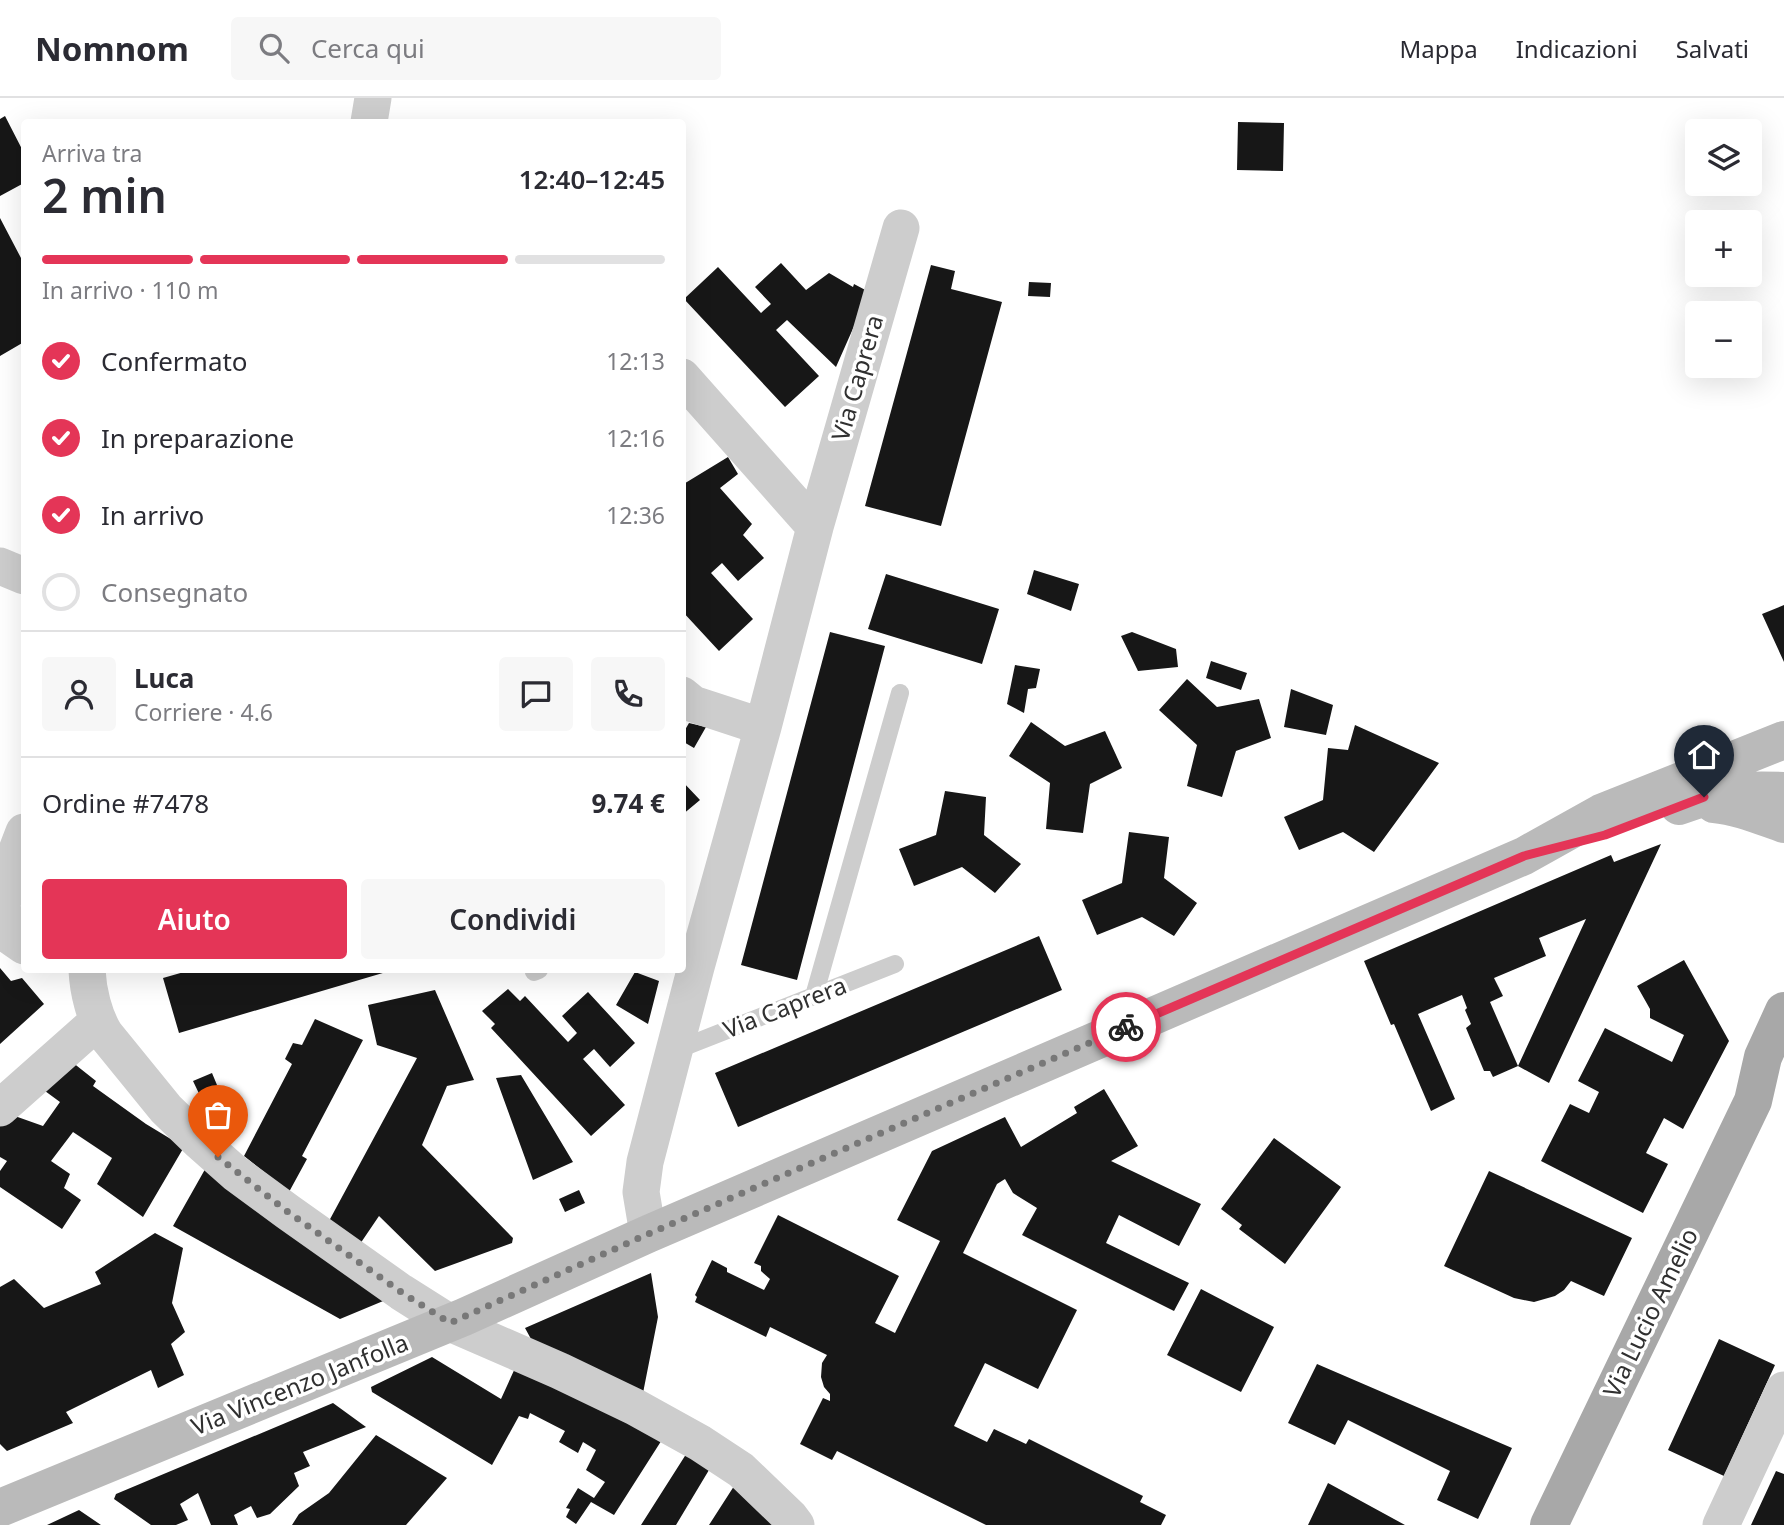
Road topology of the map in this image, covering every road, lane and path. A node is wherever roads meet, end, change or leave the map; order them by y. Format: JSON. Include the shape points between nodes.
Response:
{"nodes":[{"id":1,"x":373,"y":98,"type":"edge"},
{"id":2,"x":370,"y":119,"type":"edge"},
{"id":3,"x":901,"y":228,"type":"dead end"},
{"id":4,"x":686,"y":381,"type":"edge"},
{"id":5,"x":816,"y":527,"type":"junction"},
{"id":6,"x":0,"y":566,"type":"edge"},
{"id":7,"x":21,"y":575,"type":"edge"},
{"id":8,"x":900,"y":693,"type":"dead end"},
{"id":9,"x":686,"y":698,"type":"edge"},
{"id":10,"x":763,"y":727,"type":"junction"},
{"id":11,"x":1784,"y":740,"type":"edge"},
{"id":12,"x":1784,"y":791,"type":"edge"},
{"id":13,"x":1688,"y":803,"type":"junction"},
{"id":14,"x":1784,"y":824,"type":"edge"},
{"id":15,"x":21,"y":840,"type":"edge"},
{"id":16,"x":1524,"y":856,"type":"junction"},
{"id":17,"x":10,"y":938,"type":"edge"},
{"id":18,"x":895,"y":964,"type":"dead end"},
{"id":19,"x":689,"y":965,"type":"edge"},
{"id":20,"x":87,"y":974,"type":"edge"},
{"id":21,"x":814,"y":996,"type":"junction"},
{"id":22,"x":1784,"y":1011,"type":"edge"},
{"id":23,"x":97,"y":1022,"type":"junction"},
{"id":24,"x":674,"y":1051,"type":"junction"},
{"id":25,"x":1784,"y":1066,"type":"edge"},
{"id":26,"x":1753,"y":1101,"type":"junction"},
{"id":27,"x":0,"y":1108,"type":"edge"},
{"id":28,"x":648,"y":1234,"type":"junction"},
{"id":29,"x":450,"y":1323,"type":"junction"},
{"id":30,"x":1784,"y":1390,"type":"edge"},
{"id":31,"x":0,"y":1508,"type":"edge"},
{"id":32,"x":796,"y":1525,"type":"edge"},
{"id":33,"x":1549,"y":1525,"type":"edge"},
{"id":34,"x":1721,"y":1525,"type":"edge"}],
"edges":[{"from":1,"to":2,"type":"street"},
{"from":3,"to":5,"type":"street","name":"Via Caprera"},
{"from":4,"to":5,"type":"street"},
{"from":5,"to":10,"type":"street","name":"Via Caprera"},
{"from":6,"to":7,"type":"street"},
{"from":8,"to":21,"type":"lane"},
{"from":9,"to":10,"type":"street"},
{"from":10,"to":19,"type":"street","name":"Via Caprera"},
{"from":11,"to":16,"type":"main road","name":"Via Vincenzo Janfolla","via":[[1601,813]]},
{"from":12,"to":13,"type":"main road","name":"Via Vincenzo Janfolla","via":[[1720,792]]},
{"from":13,"to":14,"type":"main road","via":[[1724,805]]},
{"from":13,"to":16,"type":"main road","name":"Via Vincenzo Janfolla","via":[[1605,835]]},
{"from":15,"to":17,"type":"street","via":[[2,906]]},
{"from":16,"to":28,"type":"main road","name":"Via Vincenzo Janfolla"},
{"from":18,"to":21,"type":"lane","name":"Via Caprera"},
{"from":19,"to":24,"type":"street","name":"Via Caprera"},
{"from":20,"to":23,"type":"street"},
{"from":21,"to":24,"type":"lane","name":"Via Caprera"},
{"from":22,"to":26,"type":"main road","via":[[1763,1057]]},
{"from":23,"to":27,"type":"street"},
{"from":23,"to":29,"type":"street","via":[[166,1109],[226,1165]]},
{"from":24,"to":28,"type":"street","name":"Via Caprera","via":[[645,1162],[641,1192]]},
{"from":25,"to":26,"type":"main road","via":[[1773,1084]]},
{"from":26,"to":33,"type":"main road","name":"Via Lucio Amelio"},
{"from":28,"to":29,"type":"main road","name":"Via Vincenzo Janfolla"},
{"from":29,"to":31,"type":"main road","name":"Via Vincenzo Janfolla"},
{"from":29,"to":32,"type":"street","via":[[573,1377],[700,1443],[741,1470]]},
{"from":30,"to":34,"type":"street"}]}
